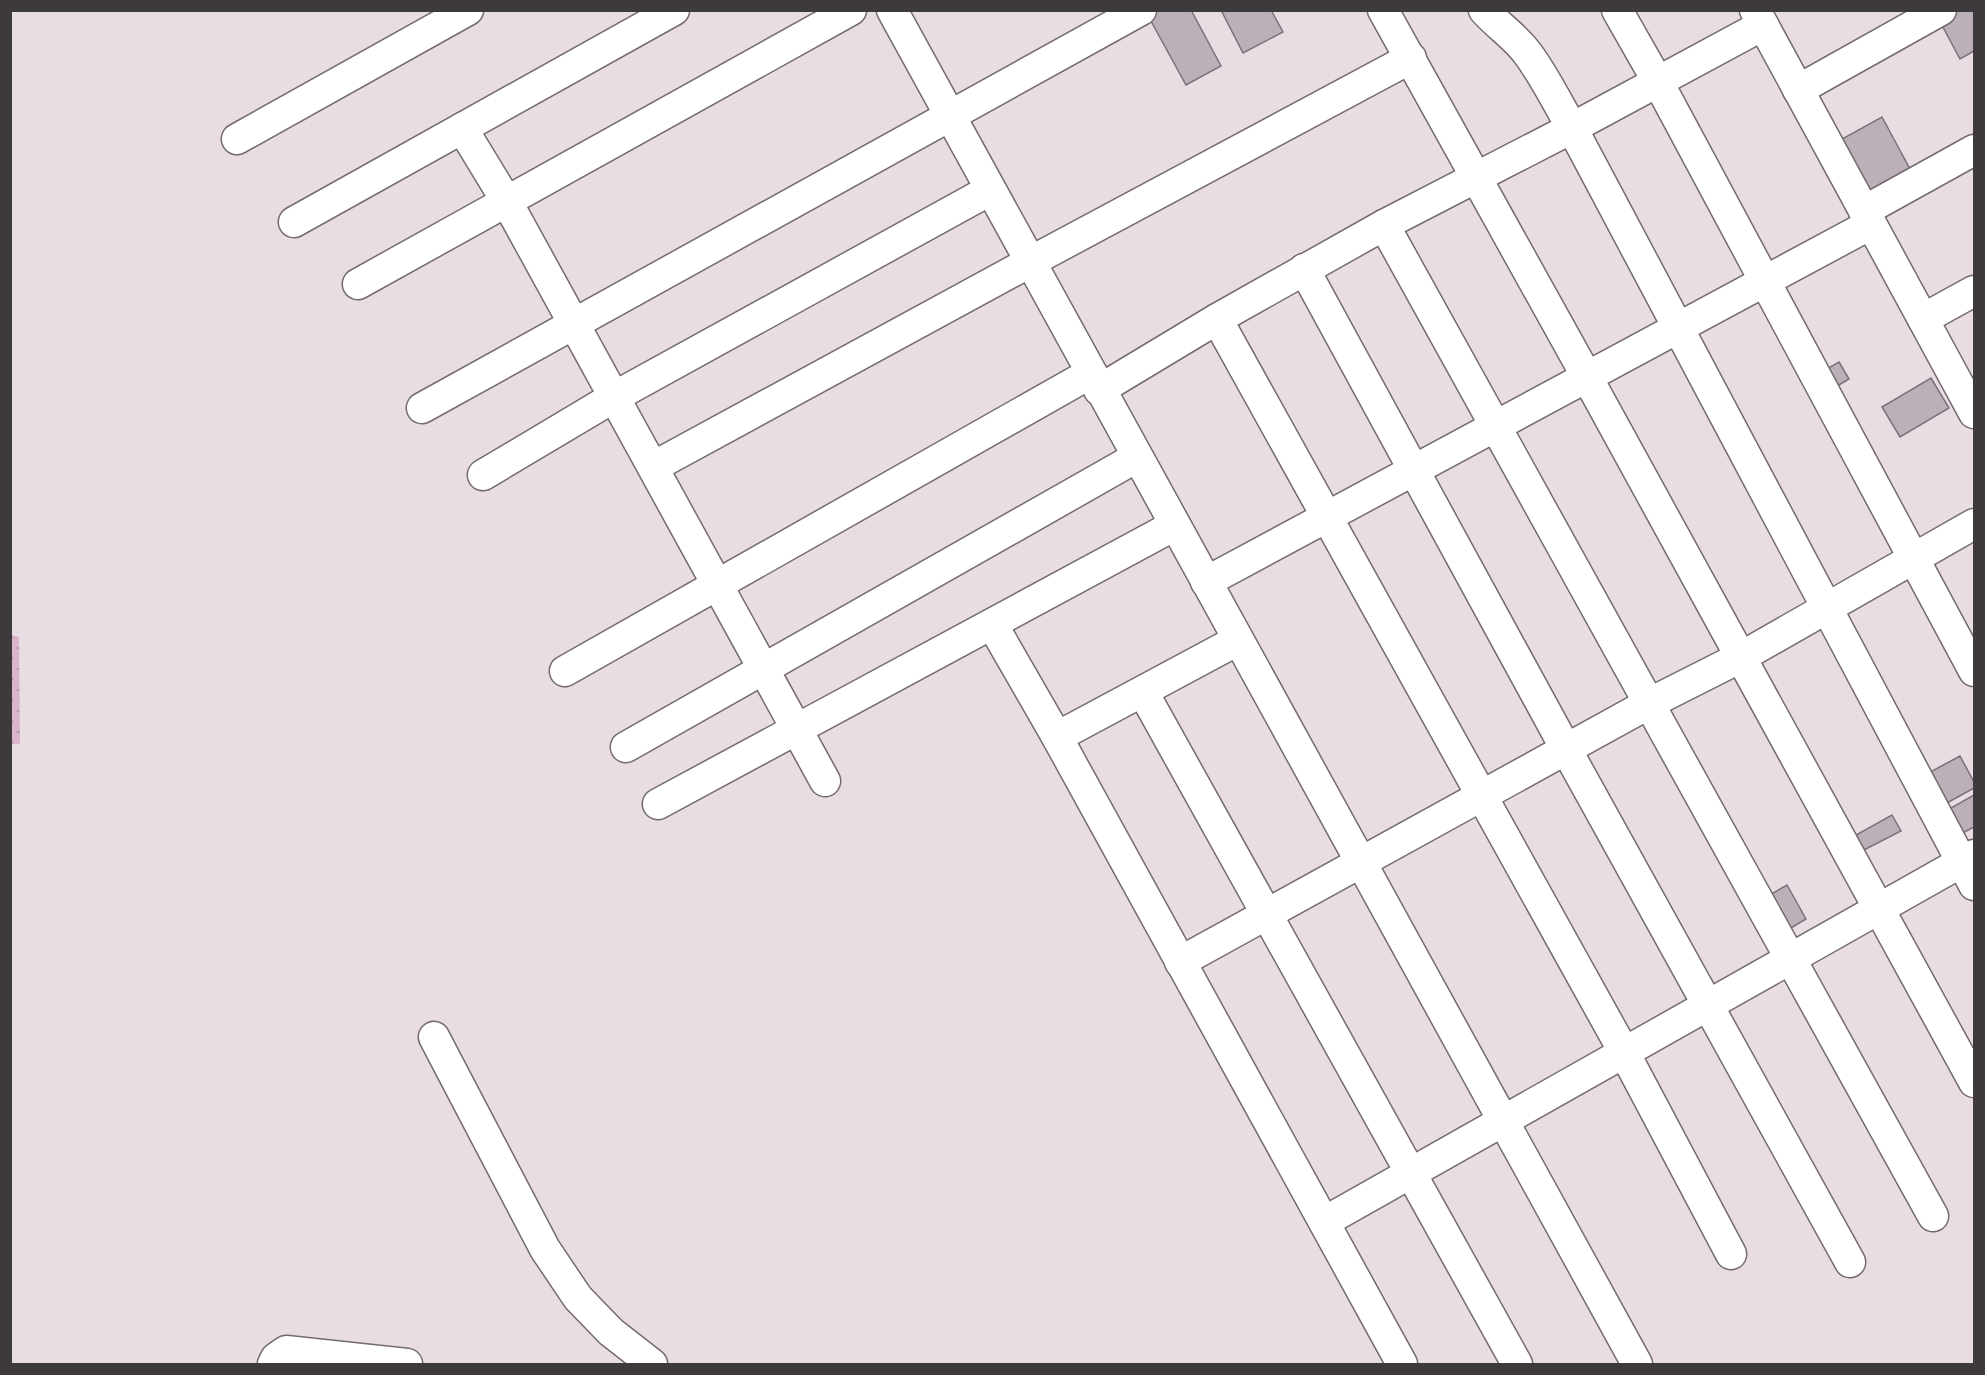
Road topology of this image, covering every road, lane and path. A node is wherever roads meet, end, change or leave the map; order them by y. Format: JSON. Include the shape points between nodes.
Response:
{"nodes":[{"id":1,"x":468,"y":10,"type":"edge"},
{"id":2,"x":674,"y":10,"type":"edge"},
{"id":3,"x":852,"y":10,"type":"edge"},
{"id":4,"x":892,"y":10,"type":"edge"},
{"id":5,"x":1141,"y":10,"type":"edge"},
{"id":6,"x":1383,"y":10,"type":"edge"},
{"id":7,"x":1484,"y":10,"type":"edge"},
{"id":8,"x":1617,"y":10,"type":"edge"},
{"id":9,"x":1941,"y":10,"type":"edge"},
{"id":10,"x":1759,"y":18,"type":"edge"},
{"id":11,"x":1411,"y":58,"type":"junction"},
{"id":12,"x":1658,"y":82,"type":"junction"},
{"id":13,"x":1798,"y":90,"type":"junction"},
{"id":14,"x":950,"y":117,"type":"junction"},
{"id":15,"x":462,"y":128,"type":"junction"},
{"id":16,"x":1572,"y":128,"type":"junction"},
{"id":17,"x":237,"y":139,"type":"dead end"},
{"id":18,"x":1974,"y":150,"type":"edge"},
{"id":19,"x":1476,"y":178,"type":"junction"},
{"id":20,"x":990,"y":190,"type":"junction"},
{"id":21,"x":507,"y":202,"type":"junction"},
{"id":22,"x":1868,"y":218,"type":"junction"},
{"id":23,"x":294,"y":222,"type":"dead end"},
{"id":24,"x":1384,"y":225,"type":"junction"},
{"id":25,"x":1030,"y":262,"type":"junction"},
{"id":26,"x":1304,"y":269,"type":"junction"},
{"id":27,"x":1765,"y":281,"type":"junction"},
{"id":28,"x":358,"y":284,"type":"dead end"},
{"id":29,"x":1974,"y":291,"type":"edge"},
{"id":30,"x":1217,"y":319,"type":"junction"},
{"id":31,"x":1923,"y":319,"type":"junction"},
{"id":32,"x":574,"y":324,"type":"junction"},
{"id":33,"x":1679,"y":328,"type":"junction"},
{"id":34,"x":1587,"y":376,"type":"junction"},
{"id":35,"x":1095,"y":382,"type":"junction"},
{"id":36,"x":614,"y":397,"type":"junction"},
{"id":37,"x":422,"y":408,"type":"dead end"},
{"id":38,"x":1974,"y":413,"type":"edge"},
{"id":39,"x":1495,"y":427,"type":"junction"},
{"id":40,"x":1137,"y":457,"type":"junction"},
{"id":41,"x":653,"y":467,"type":"junction"},
{"id":42,"x":1413,"y":471,"type":"junction"},
{"id":43,"x":483,"y":475,"type":"dead end"},
{"id":44,"x":1327,"y":516,"type":"junction"},
{"id":45,"x":1974,"y":524,"type":"edge"},
{"id":46,"x":1175,"y":525,"type":"junction"},
{"id":47,"x":1914,"y":558,"type":"junction"},
{"id":48,"x":1206,"y":582,"type":"junction"},
{"id":49,"x":717,"y":584,"type":"junction"},
{"id":50,"x":1827,"y":607,"type":"junction"},
{"id":51,"x":992,"y":624,"type":"junction"},
{"id":52,"x":1238,"y":640,"type":"junction"},
{"id":53,"x":1741,"y":657,"type":"junction"},
{"id":54,"x":763,"y":668,"type":"junction"},
{"id":55,"x":565,"y":670,"type":"dead end"},
{"id":56,"x":1974,"y":671,"type":"edge"},
{"id":57,"x":1143,"y":692,"type":"junction"},
{"id":58,"x":1648,"y":704,"type":"junction"},
{"id":59,"x":797,"y":729,"type":"junction"},
{"id":60,"x":1057,"y":737,"type":"junction"},
{"id":61,"x":626,"y":747,"type":"dead end"},
{"id":62,"x":1566,"y":749,"type":"junction"},
{"id":63,"x":825,"y":781,"type":"dead end"},
{"id":64,"x":1482,"y":797,"type":"junction"},
{"id":65,"x":658,"y":804,"type":"dead end"},
{"id":66,"x":1360,"y":863,"type":"junction"},
{"id":67,"x":1970,"y":867,"type":"edge"},
{"id":68,"x":1879,"y":909,"type":"junction"},
{"id":69,"x":1266,"y":914,"type":"junction"},
{"id":70,"x":1790,"y":959,"type":"junction"},
{"id":71,"x":1180,"y":962,"type":"junction"},
{"id":72,"x":1708,"y":1005,"type":"junction"},
{"id":73,"x":434,"y":1037,"type":"dead end"},
{"id":74,"x":1624,"y":1052,"type":"junction"},
{"id":75,"x":1974,"y":1082,"type":"edge"},
{"id":76,"x":1503,"y":1121,"type":"junction"},
{"id":77,"x":1411,"y":1173,"type":"junction"},
{"id":78,"x":1933,"y":1216,"type":"dead end"},
{"id":79,"x":1324,"y":1222,"type":"junction"},
{"id":80,"x":1731,"y":1254,"type":"dead end"},
{"id":81,"x":1851,"y":1262,"type":"dead end"},
{"id":82,"x":273,"y":1365,"type":"edge"},
{"id":83,"x":406,"y":1365,"type":"edge"},
{"id":84,"x":652,"y":1365,"type":"edge"},
{"id":85,"x":1402,"y":1365,"type":"edge"},
{"id":86,"x":1517,"y":1365,"type":"edge"},
{"id":87,"x":1636,"y":1365,"type":"edge"}],
"edges":[{"from":1,"to":17,"type":"street"},
{"from":2,"to":15,"type":"street"},
{"from":3,"to":21,"type":"street"},
{"from":4,"to":14,"type":"street"},
{"from":5,"to":14,"type":"street"},
{"from":6,"to":11,"type":"street"},
{"from":7,"to":16,"type":"street","via":[[1528,54]]},
{"from":8,"to":12,"type":"street"},
{"from":9,"to":13,"type":"street"},
{"from":10,"to":12,"type":"street"},
{"from":10,"to":13,"type":"street"},
{"from":11,"to":19,"type":"street"},
{"from":11,"to":25,"type":"street"},
{"from":12,"to":16,"type":"street"},
{"from":12,"to":27,"type":"street"},
{"from":13,"to":22,"type":"street"},
{"from":14,"to":20,"type":"street"},
{"from":14,"to":32,"type":"street"},
{"from":15,"to":21,"type":"street"},
{"from":15,"to":23,"type":"street"},
{"from":16,"to":19,"type":"street"},
{"from":16,"to":33,"type":"street"},
{"from":18,"to":22,"type":"street"},
{"from":19,"to":24,"type":"street"},
{"from":19,"to":34,"type":"street"},
{"from":20,"to":25,"type":"street"},
{"from":20,"to":36,"type":"street"},
{"from":21,"to":28,"type":"street"},
{"from":21,"to":32,"type":"street"},
{"from":22,"to":27,"type":"street"},
{"from":22,"to":31,"type":"street"},
{"from":24,"to":26,"type":"street"},
{"from":24,"to":39,"type":"street"},
{"from":25,"to":35,"type":"street"},
{"from":25,"to":41,"type":"street"},
{"from":26,"to":30,"type":"street"},
{"from":26,"to":42,"type":"street"},
{"from":27,"to":33,"type":"street"},
{"from":27,"to":47,"type":"street"},
{"from":29,"to":31,"type":"street"},
{"from":30,"to":35,"type":"street"},
{"from":30,"to":44,"type":"street"},
{"from":31,"to":38,"type":"street"},
{"from":32,"to":36,"type":"street"},
{"from":32,"to":37,"type":"street"},
{"from":33,"to":34,"type":"street"},
{"from":33,"to":50,"type":"street"},
{"from":34,"to":39,"type":"street"},
{"from":34,"to":53,"type":"street"},
{"from":35,"to":40,"type":"street"},
{"from":35,"to":49,"type":"street"},
{"from":36,"to":41,"type":"street"},
{"from":36,"to":43,"type":"street"},
{"from":39,"to":42,"type":"street"},
{"from":39,"to":58,"type":"street"},
{"from":40,"to":46,"type":"street"},
{"from":40,"to":54,"type":"street"},
{"from":41,"to":49,"type":"street"},
{"from":42,"to":44,"type":"street"},
{"from":42,"to":62,"type":"street"},
{"from":44,"to":48,"type":"street"},
{"from":44,"to":64,"type":"street"},
{"from":45,"to":47,"type":"street"},
{"from":46,"to":48,"type":"street"},
{"from":46,"to":51,"type":"street"},
{"from":47,"to":50,"type":"street"},
{"from":47,"to":56,"type":"street"},
{"from":48,"to":52,"type":"street"},
{"from":49,"to":54,"type":"street"},
{"from":49,"to":55,"type":"street"},
{"from":50,"to":53,"type":"street"},
{"from":50,"to":67,"type":"street"},
{"from":51,"to":59,"type":"street"},
{"from":51,"to":60,"type":"street"},
{"from":52,"to":57,"type":"street"},
{"from":52,"to":66,"type":"street"},
{"from":53,"to":58,"type":"street"},
{"from":53,"to":68,"type":"street"},
{"from":54,"to":59,"type":"street"},
{"from":54,"to":61,"type":"street"},
{"from":57,"to":60,"type":"street"},
{"from":57,"to":69,"type":"street"},
{"from":58,"to":62,"type":"street"},
{"from":58,"to":70,"type":"street"},
{"from":59,"to":63,"type":"street"},
{"from":59,"to":65,"type":"street"},
{"from":60,"to":71,"type":"street"},
{"from":62,"to":64,"type":"street"},
{"from":62,"to":72,"type":"street"},
{"from":64,"to":66,"type":"street"},
{"from":64,"to":74,"type":"street"},
{"from":66,"to":69,"type":"street"},
{"from":66,"to":76,"type":"street"},
{"from":67,"to":68,"type":"street"},
{"from":68,"to":70,"type":"street"},
{"from":68,"to":75,"type":"street"},
{"from":69,"to":71,"type":"street"},
{"from":69,"to":77,"type":"street"},
{"from":70,"to":72,"type":"street"},
{"from":70,"to":78,"type":"street"},
{"from":71,"to":79,"type":"street"},
{"from":72,"to":74,"type":"street"},
{"from":72,"to":81,"type":"street"},
{"from":73,"to":84,"type":"street","via":[[545,1249],[578,1298],[611,1332]]},
{"from":74,"to":76,"type":"street"},
{"from":74,"to":80,"type":"street"},
{"from":76,"to":77,"type":"street"},
{"from":76,"to":87,"type":"street"},
{"from":77,"to":79,"type":"street"},
{"from":77,"to":86,"type":"street"},
{"from":79,"to":85,"type":"street"},
{"from":82,"to":83,"type":"street","via":[[286,1351]]}]}
